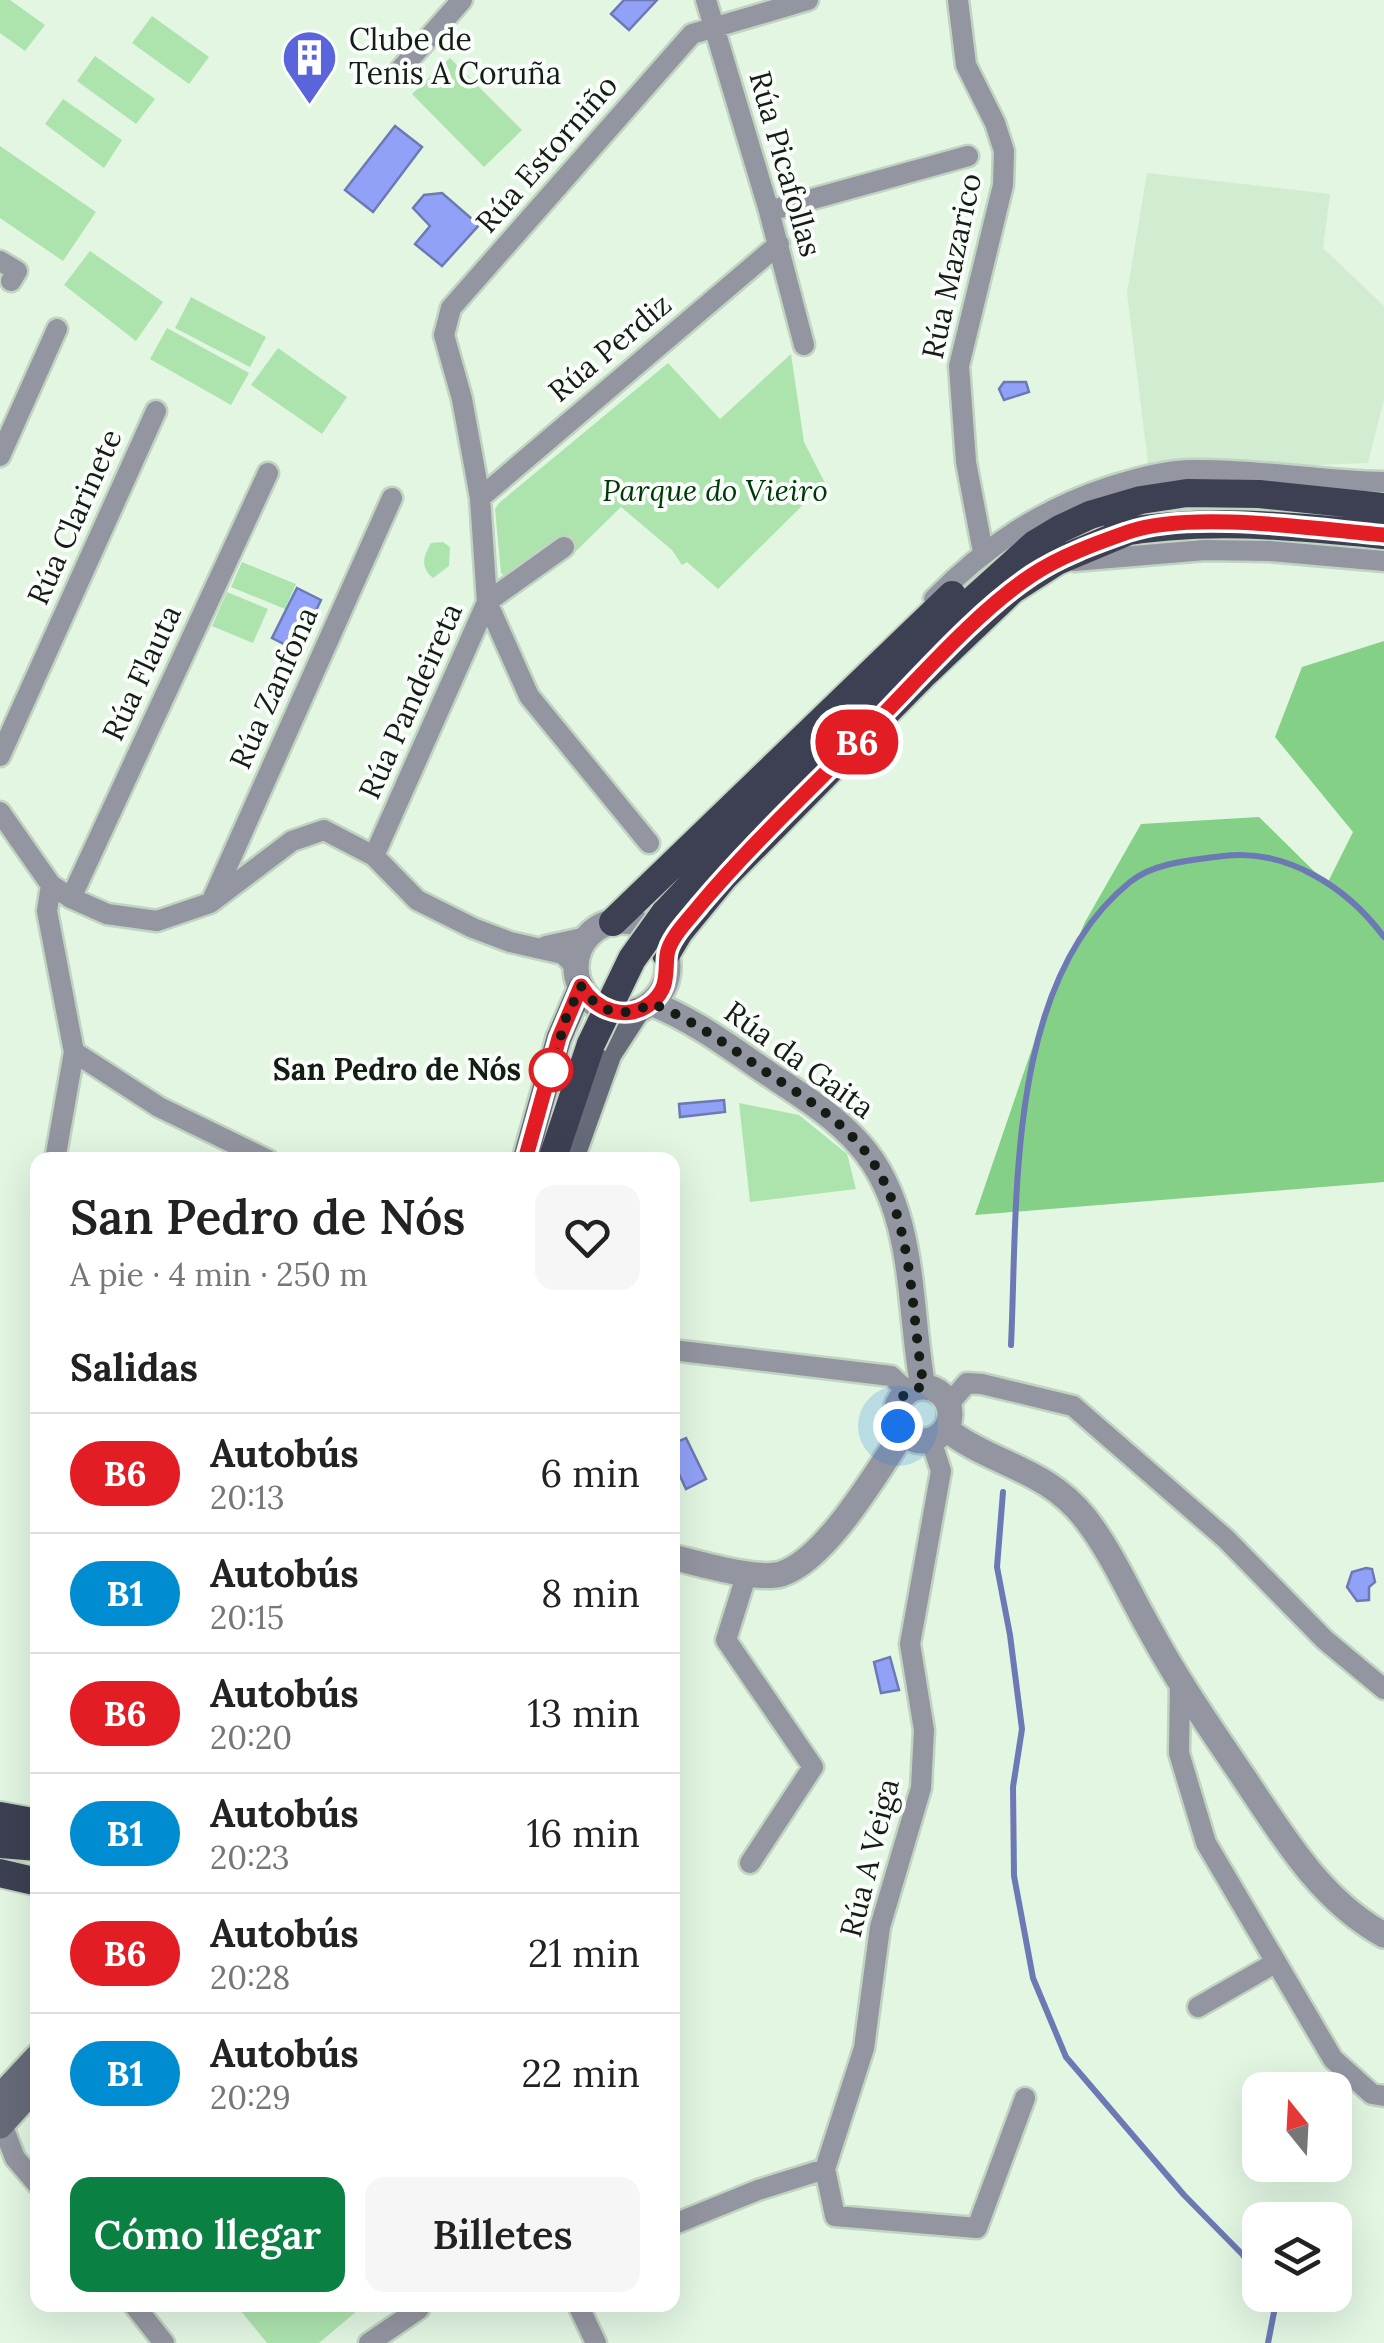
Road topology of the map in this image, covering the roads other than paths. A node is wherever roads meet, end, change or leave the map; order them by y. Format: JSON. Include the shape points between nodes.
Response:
{"nodes":[{"id":1,"x":462,"y":0,"type":"edge"},
{"id":2,"x":706,"y":0,"type":"edge"},
{"id":3,"x":808,"y":0,"type":"edge"},
{"id":4,"x":958,"y":0,"type":"edge"},
{"id":5,"x":713,"y":28,"type":"junction"},
{"id":6,"x":400,"y":70,"type":"dead end"},
{"id":7,"x":968,"y":156,"type":"dead end"},
{"id":8,"x":769,"y":211,"type":"junction"},
{"id":9,"x":779,"y":244,"type":"junction"},
{"id":10,"x":0,"y":261,"type":"edge"},
{"id":11,"x":11,"y":281,"type":"dead end"},
{"id":12,"x":57,"y":330,"type":"dead end"},
{"id":13,"x":804,"y":345,"type":"dead end"},
{"id":14,"x":156,"y":411,"type":"dead end"},
{"id":15,"x":0,"y":456,"type":"edge"},
{"id":16,"x":268,"y":472,"type":"dead end"},
{"id":17,"x":1384,"y":482,"type":"edge"},
{"id":18,"x":392,"y":498,"type":"dead end"},
{"id":19,"x":480,"y":498,"type":"junction"},
{"id":20,"x":1384,"y":507,"type":"edge"},
{"id":21,"x":1090,"y":514,"type":"junction"},
{"id":22,"x":1131,"y":530,"type":"junction"},
{"id":23,"x":1384,"y":535,"type":"edge"},
{"id":24,"x":564,"y":547,"type":"dead end"},
{"id":25,"x":983,"y":552,"type":"junction"},
{"id":26,"x":1056,"y":561,"type":"junction"},
{"id":27,"x":1384,"y":561,"type":"edge"},
{"id":28,"x":975,"y":598,"type":"junction"},
{"id":29,"x":487,"y":602,"type":"junction"},
{"id":30,"x":917,"y":626,"type":"junction"},
{"id":31,"x":0,"y":756,"type":"edge"},
{"id":32,"x":0,"y":812,"type":"edge"},
{"id":33,"x":649,"y":843,"type":"dead end"},
{"id":34,"x":374,"y":856,"type":"junction"},
{"id":35,"x":51,"y":885,"type":"junction"},
{"id":36,"x":71,"y":898,"type":"junction"},
{"id":37,"x":210,"y":904,"type":"junction"},
{"id":38,"x":613,"y":922,"type":"junction"},
{"id":39,"x":587,"y":937,"type":"junction"},
{"id":40,"x":539,"y":947,"type":"junction"},
{"id":41,"x":667,"y":966,"type":"junction"},
{"id":42,"x":578,"y":977,"type":"junction"},
{"id":43,"x":644,"y":1007,"type":"junction"},
{"id":44,"x":688,"y":1020,"type":"junction"},
{"id":45,"x":74,"y":1052,"type":"junction"},
{"id":46,"x":56,"y":1152,"type":"edge"},
{"id":47,"x":252,"y":1152,"type":"edge"},
{"id":48,"x":527,"y":1152,"type":"edge"},
{"id":49,"x":555,"y":1152,"type":"edge"},
{"id":50,"x":574,"y":1152,"type":"edge"},
{"id":51,"x":680,"y":1350,"type":"edge"},
{"id":52,"x":915,"y":1389,"type":"junction"},
{"id":53,"x":942,"y":1425,"type":"junction"},
{"id":54,"x":903,"y":1434,"type":"junction"},
{"id":55,"x":680,"y":1559,"type":"edge"},
{"id":56,"x":747,"y":1573,"type":"junction"},
{"id":57,"x":1180,"y":1684,"type":"junction"},
{"id":58,"x":1384,"y":1689,"type":"edge"},
{"id":59,"x":0,"y":1816,"type":"edge"},
{"id":60,"x":30,"y":1822,"type":"edge"},
{"id":61,"x":0,"y":1844,"type":"edge"},
{"id":62,"x":30,"y":1846,"type":"edge"},
{"id":63,"x":750,"y":1863,"type":"dead end"},
{"id":64,"x":0,"y":1872,"type":"edge"},
{"id":65,"x":30,"y":1880,"type":"edge"},
{"id":66,"x":1384,"y":1935,"type":"edge"},
{"id":67,"x":1275,"y":1963,"type":"junction"},
{"id":68,"x":1198,"y":2006,"type":"dead end"},
{"id":69,"x":30,"y":2069,"type":"edge"},
{"id":70,"x":30,"y":2091,"type":"edge"},
{"id":71,"x":1384,"y":2096,"type":"edge"},
{"id":72,"x":1025,"y":2098,"type":"dead end"},
{"id":73,"x":1,"y":2116,"type":"edge"},
{"id":74,"x":825,"y":2169,"type":"junction"},
{"id":75,"x":30,"y":2176,"type":"edge"},
{"id":76,"x":680,"y":2222,"type":"edge"},
{"id":77,"x":140,"y":2312,"type":"edge"},
{"id":78,"x":415,"y":2312,"type":"edge"},
{"id":79,"x":581,"y":2312,"type":"edge"},
{"id":80,"x":164,"y":2343,"type":"edge"},
{"id":81,"x":369,"y":2343,"type":"edge"},
{"id":82,"x":596,"y":2343,"type":"edge"}],
"edges":[{"from":1,"to":6,"type":"street"},
{"from":2,"to":5,"type":"street","name":"Rúa Picafollas"},
{"from":3,"to":5,"type":"street","name":"Rúa Estorniño"},
{"from":4,"to":25,"type":"street","name":"Rúa Mazarico","via":[[966,66],[1004,151],[1004,185],[959,366],[966,462]]},
{"from":5,"to":8,"type":"street","name":"Rúa Picafollas"},
{"from":5,"to":19,"type":"street","name":"Rúa Estorniño","via":[[692,34],[451,308],[444,335]]},
{"from":7,"to":8,"type":"street"},
{"from":8,"to":9,"type":"street","name":"Rúa Picafollas"},
{"from":9,"to":13,"type":"street","name":"Rúa Picafollas"},
{"from":9,"to":19,"type":"street","name":"Rúa Perdiz"},
{"from":10,"to":11,"type":"street","via":[[17,271]]},
{"from":12,"to":15,"type":"street"},
{"from":14,"to":31,"type":"street","name":"Rúa Clarinete"},
{"from":16,"to":36,"type":"street","name":"Rúa Flauta"},
{"from":17,"to":25,"type":"street","via":[[1192,470],[1143,476],[1072,499]]},
{"from":18,"to":37,"type":"street","name":"Rúa Zanfona"},
{"from":19,"to":29,"type":"street"},
{"from":20,"to":21,"type":"highway","via":[[1188,494]]},
{"from":21,"to":28,"type":"highway","via":[[1035,544]]},
{"from":21,"to":30,"type":"highway","via":[[996,558]]},
{"from":22,"to":23,"type":"highway","via":[[1188,522]]},
{"from":22,"to":26,"type":"highway"},
{"from":22,"to":28,"type":"highway","via":[[1036,560]]},
{"from":24,"to":29,"type":"street","name":"Rúa Pandeireta"},
{"from":25,"to":30,"type":"street","via":[[934,599]]},
{"from":26,"to":27,"type":"street","via":[[1205,550]]},
{"from":26,"to":41,"type":"highway","via":[[1012,590],[925,672],[724,877],[679,932]]},
{"from":28,"to":49,"type":"highway","bridge":true,"via":[[665,912],[632,959],[590,1044]]},
{"from":29,"to":33,"type":"street","via":[[529,696]]},
{"from":29,"to":34,"type":"street","name":"Rúa Pandeireta"},
{"from":30,"to":38,"type":"highway"},
{"from":32,"to":35,"type":"street"},
{"from":34,"to":37,"type":"street","via":[[324,830],[292,841]]},
{"from":34,"to":40,"type":"street","via":[[417,900],[485,933]]},
{"from":35,"to":36,"type":"street"},
{"from":35,"to":45,"type":"street","via":[[47,911]]},
{"from":36,"to":37,"type":"street","via":[[107,914],[157,922]]},
{"from":38,"to":39,"type":"street"},
{"from":38,"to":41,"type":"street","via":[[652,932]]},
{"from":39,"to":40,"type":"street"},
{"from":39,"to":42,"type":"street"},
{"from":40,"to":42,"type":"street","via":[[562,954]]},
{"from":41,"to":43,"type":"street"},
{"from":41,"to":44,"type":"street","name":"Rúa da Gaita"},
{"from":42,"to":43,"type":"street","via":[[598,1006]]},
{"from":42,"to":48,"type":"main road"},
{"from":43,"to":44,"type":"street","name":"Rúa da Gaita"},
{"from":43,"to":50,"type":"main road","via":[[604,1064]]},
{"from":44,"to":52,"type":"street","name":"Rúa da Gaita","via":[[838,1122],[875,1165],[907,1262]]},
{"from":45,"to":46,"type":"street"},
{"from":45,"to":47,"type":"street","via":[[160,1107]]},
{"from":51,"to":52,"type":"street","via":[[891,1376]]},
{"from":52,"to":53,"type":"street","via":[[939,1392]]},
{"from":52,"to":54,"type":"street","via":[[896,1407]]},
{"from":53,"to":54,"type":"street","via":[[916,1441]]},
{"from":53,"to":57,"type":"street","via":[[1059,1490],[1087,1520]]},
{"from":53,"to":58,"type":"street","via":[[966,1383],[1074,1406]]},
{"from":53,"to":74,"type":"street","name":"Rúa A Veiga","via":[[941,1471],[910,1644],[924,1730],[921,1788],[880,1927],[864,2048]]},
{"from":54,"to":56,"type":"street","via":[[838,1528],[811,1555],[780,1574]]},
{"from":55,"to":56,"type":"street"},
{"from":56,"to":63,"type":"street","via":[[726,1640],[814,1767]]},
{"from":57,"to":66,"type":"street","via":[[1318,1882]]},
{"from":57,"to":67,"type":"street","via":[[1179,1753],[1206,1842]]},
{"from":59,"to":60,"type":"highway"},
{"from":61,"to":62,"type":"highway"},
{"from":64,"to":65,"type":"highway"},
{"from":67,"to":68,"type":"street"},
{"from":67,"to":71,"type":"street","via":[[1332,2058],[1372,2094]]},
{"from":69,"to":73,"type":"main road"},
{"from":70,"to":73,"type":"main road"},
{"from":72,"to":74,"type":"street","via":[[977,2228],[835,2216]]},
{"from":73,"to":75,"type":"street","via":[[15,2158]]},
{"from":74,"to":76,"type":"street"},
{"from":77,"to":80,"type":"street"},
{"from":78,"to":81,"type":"street"},
{"from":79,"to":82,"type":"street"}]}
